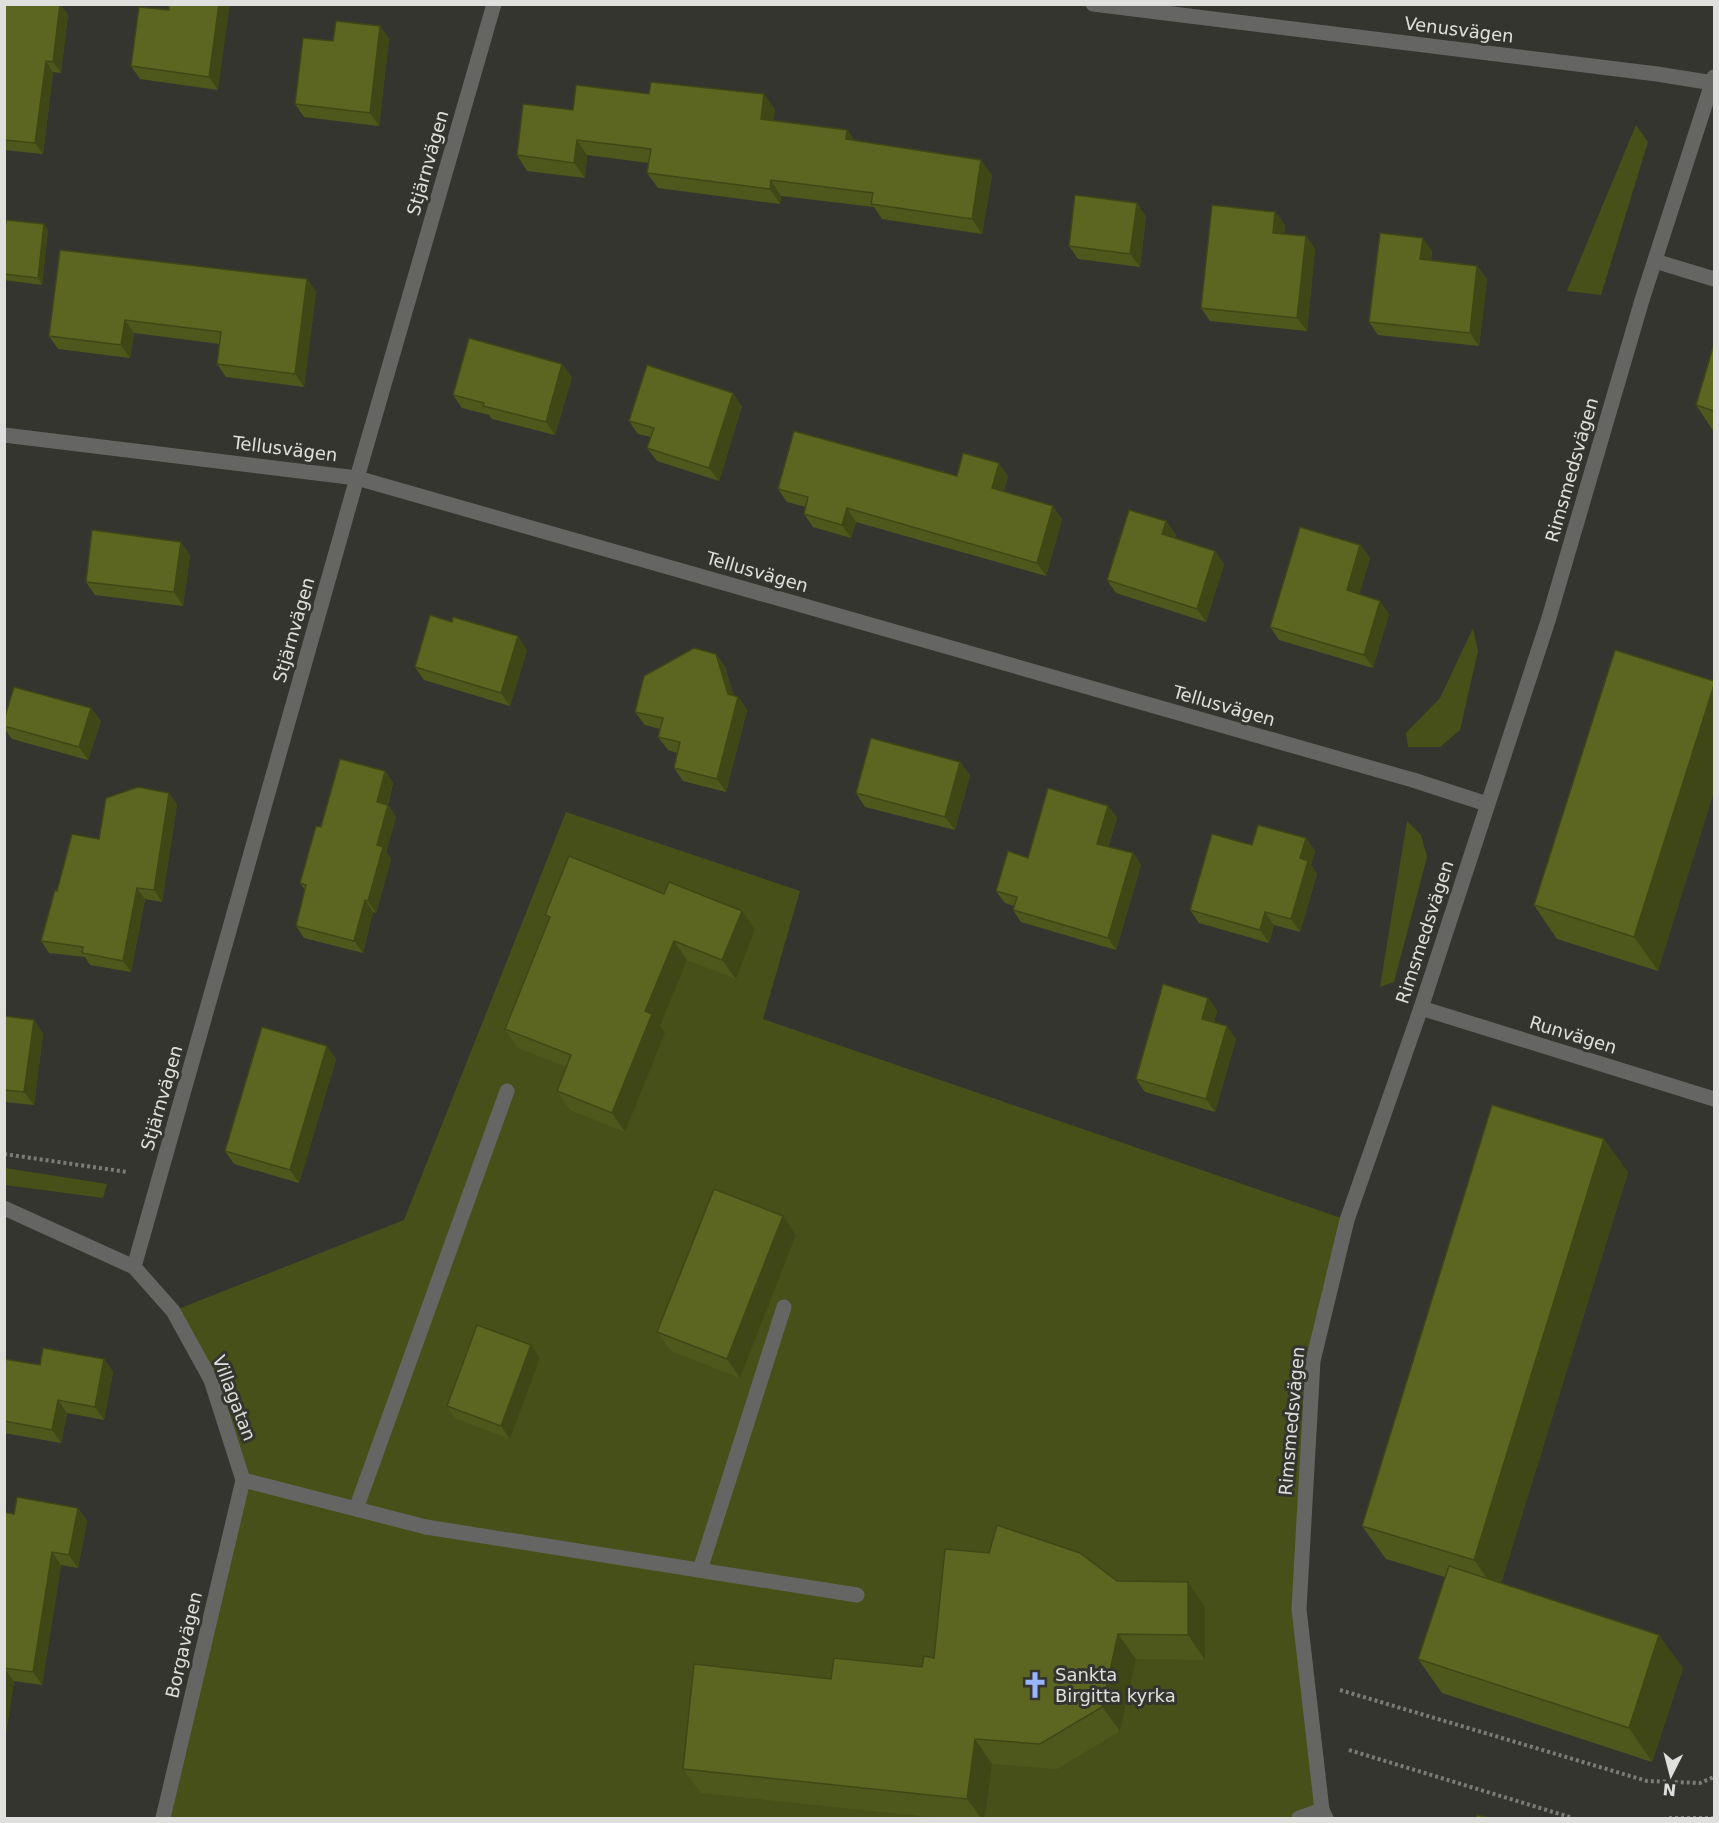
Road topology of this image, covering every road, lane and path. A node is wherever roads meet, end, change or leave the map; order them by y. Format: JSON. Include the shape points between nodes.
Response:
{"nodes":[{"id":1,"x":494,"y":4,"type":"edge"},
{"id":2,"x":1093,"y":4,"type":"edge"},
{"id":3,"x":1714,"y":80,"type":"edge"},
{"id":4,"x":1655,"y":261,"type":"junction"},
{"id":5,"x":1714,"y":279,"type":"edge"},
{"id":6,"x":4,"y":435,"type":"edge"},
{"id":7,"x":357,"y":478,"type":"junction"},
{"id":8,"x":1487,"y":804,"type":"junction"},
{"id":9,"x":1421,"y":1008,"type":"junction"},
{"id":10,"x":507,"y":1091,"type":"dead end"},
{"id":11,"x":1714,"y":1099,"type":"edge"},
{"id":12,"x":4,"y":1154,"type":"edge"},
{"id":13,"x":160,"y":1177,"type":"junction"},
{"id":14,"x":4,"y":1208,"type":"edge"},
{"id":15,"x":134,"y":1267,"type":"junction"},
{"id":16,"x":784,"y":1307,"type":"dead end"},
{"id":17,"x":243,"y":1479,"type":"junction"},
{"id":18,"x":356,"y":1509,"type":"junction"},
{"id":19,"x":700,"y":1570,"type":"junction"},
{"id":20,"x":857,"y":1595,"type":"dead end"},
{"id":21,"x":1306,"y":1680,"type":"junction"},
{"id":22,"x":1313,"y":1740,"type":"junction"},
{"id":23,"x":1714,"y":1777,"type":"edge"},
{"id":24,"x":1324,"y":1814,"type":"edge"},
{"id":25,"x":163,"y":1818,"type":"edge"},
{"id":26,"x":1299,"y":1818,"type":"edge"},
{"id":27,"x":1573,"y":1818,"type":"edge"},
{"id":28,"x":1669,"y":1818,"type":"edge"},
{"id":29,"x":1714,"y":1818,"type":"edge"}],
"edges":[{"from":1,"to":7,"type":"street","name":"Stjärnvägen"},
{"from":2,"to":3,"type":"street","name":"Venusvägen"},
{"from":3,"to":4,"type":"street","name":"Rimsmedsvägen"},
{"from":4,"to":5,"type":"street"},
{"from":4,"to":8,"type":"street","name":"Rimsmedsvägen","via":[[1548,621]]},
{"from":6,"to":7,"type":"street","name":"Tellusvägen"},
{"from":7,"to":8,"type":"street","name":"Tellusvägen"},
{"from":7,"to":13,"type":"street","name":"Stjärnvägen"},
{"from":8,"to":9,"type":"street","name":"Rimsmedsvägen"},
{"from":9,"to":11,"type":"street","name":"Runvägen"},
{"from":9,"to":21,"type":"street","name":"Rimsmedsvägen","via":[[1347,1220],[1313,1361],[1299,1609]]},
{"from":10,"to":18,"type":"street"},
{"from":12,"to":13,"type":"path"},
{"from":13,"to":15,"type":"street","name":"Stjärnvägen"},
{"from":14,"to":15,"type":"street","name":"Villagatan"},
{"from":15,"to":17,"type":"street","name":"Villagatan","via":[[173,1311],[211,1380]]},
{"from":16,"to":19,"type":"street"},
{"from":17,"to":18,"type":"street"},
{"from":17,"to":25,"type":"street","name":"Borgavägen"},
{"from":18,"to":19,"type":"street","via":[[426,1527]]},
{"from":19,"to":20,"type":"street"},
{"from":21,"to":22,"type":"street","name":"Rimsmedsvägen"},
{"from":21,"to":23,"type":"path","via":[[1647,1781],[1700,1783]]},
{"from":22,"to":24,"type":"street","name":"Rimsmedsvägen"},
{"from":22,"to":27,"type":"path"},
{"from":24,"to":26,"type":"street"},
{"from":28,"to":29,"type":"path"}]}
